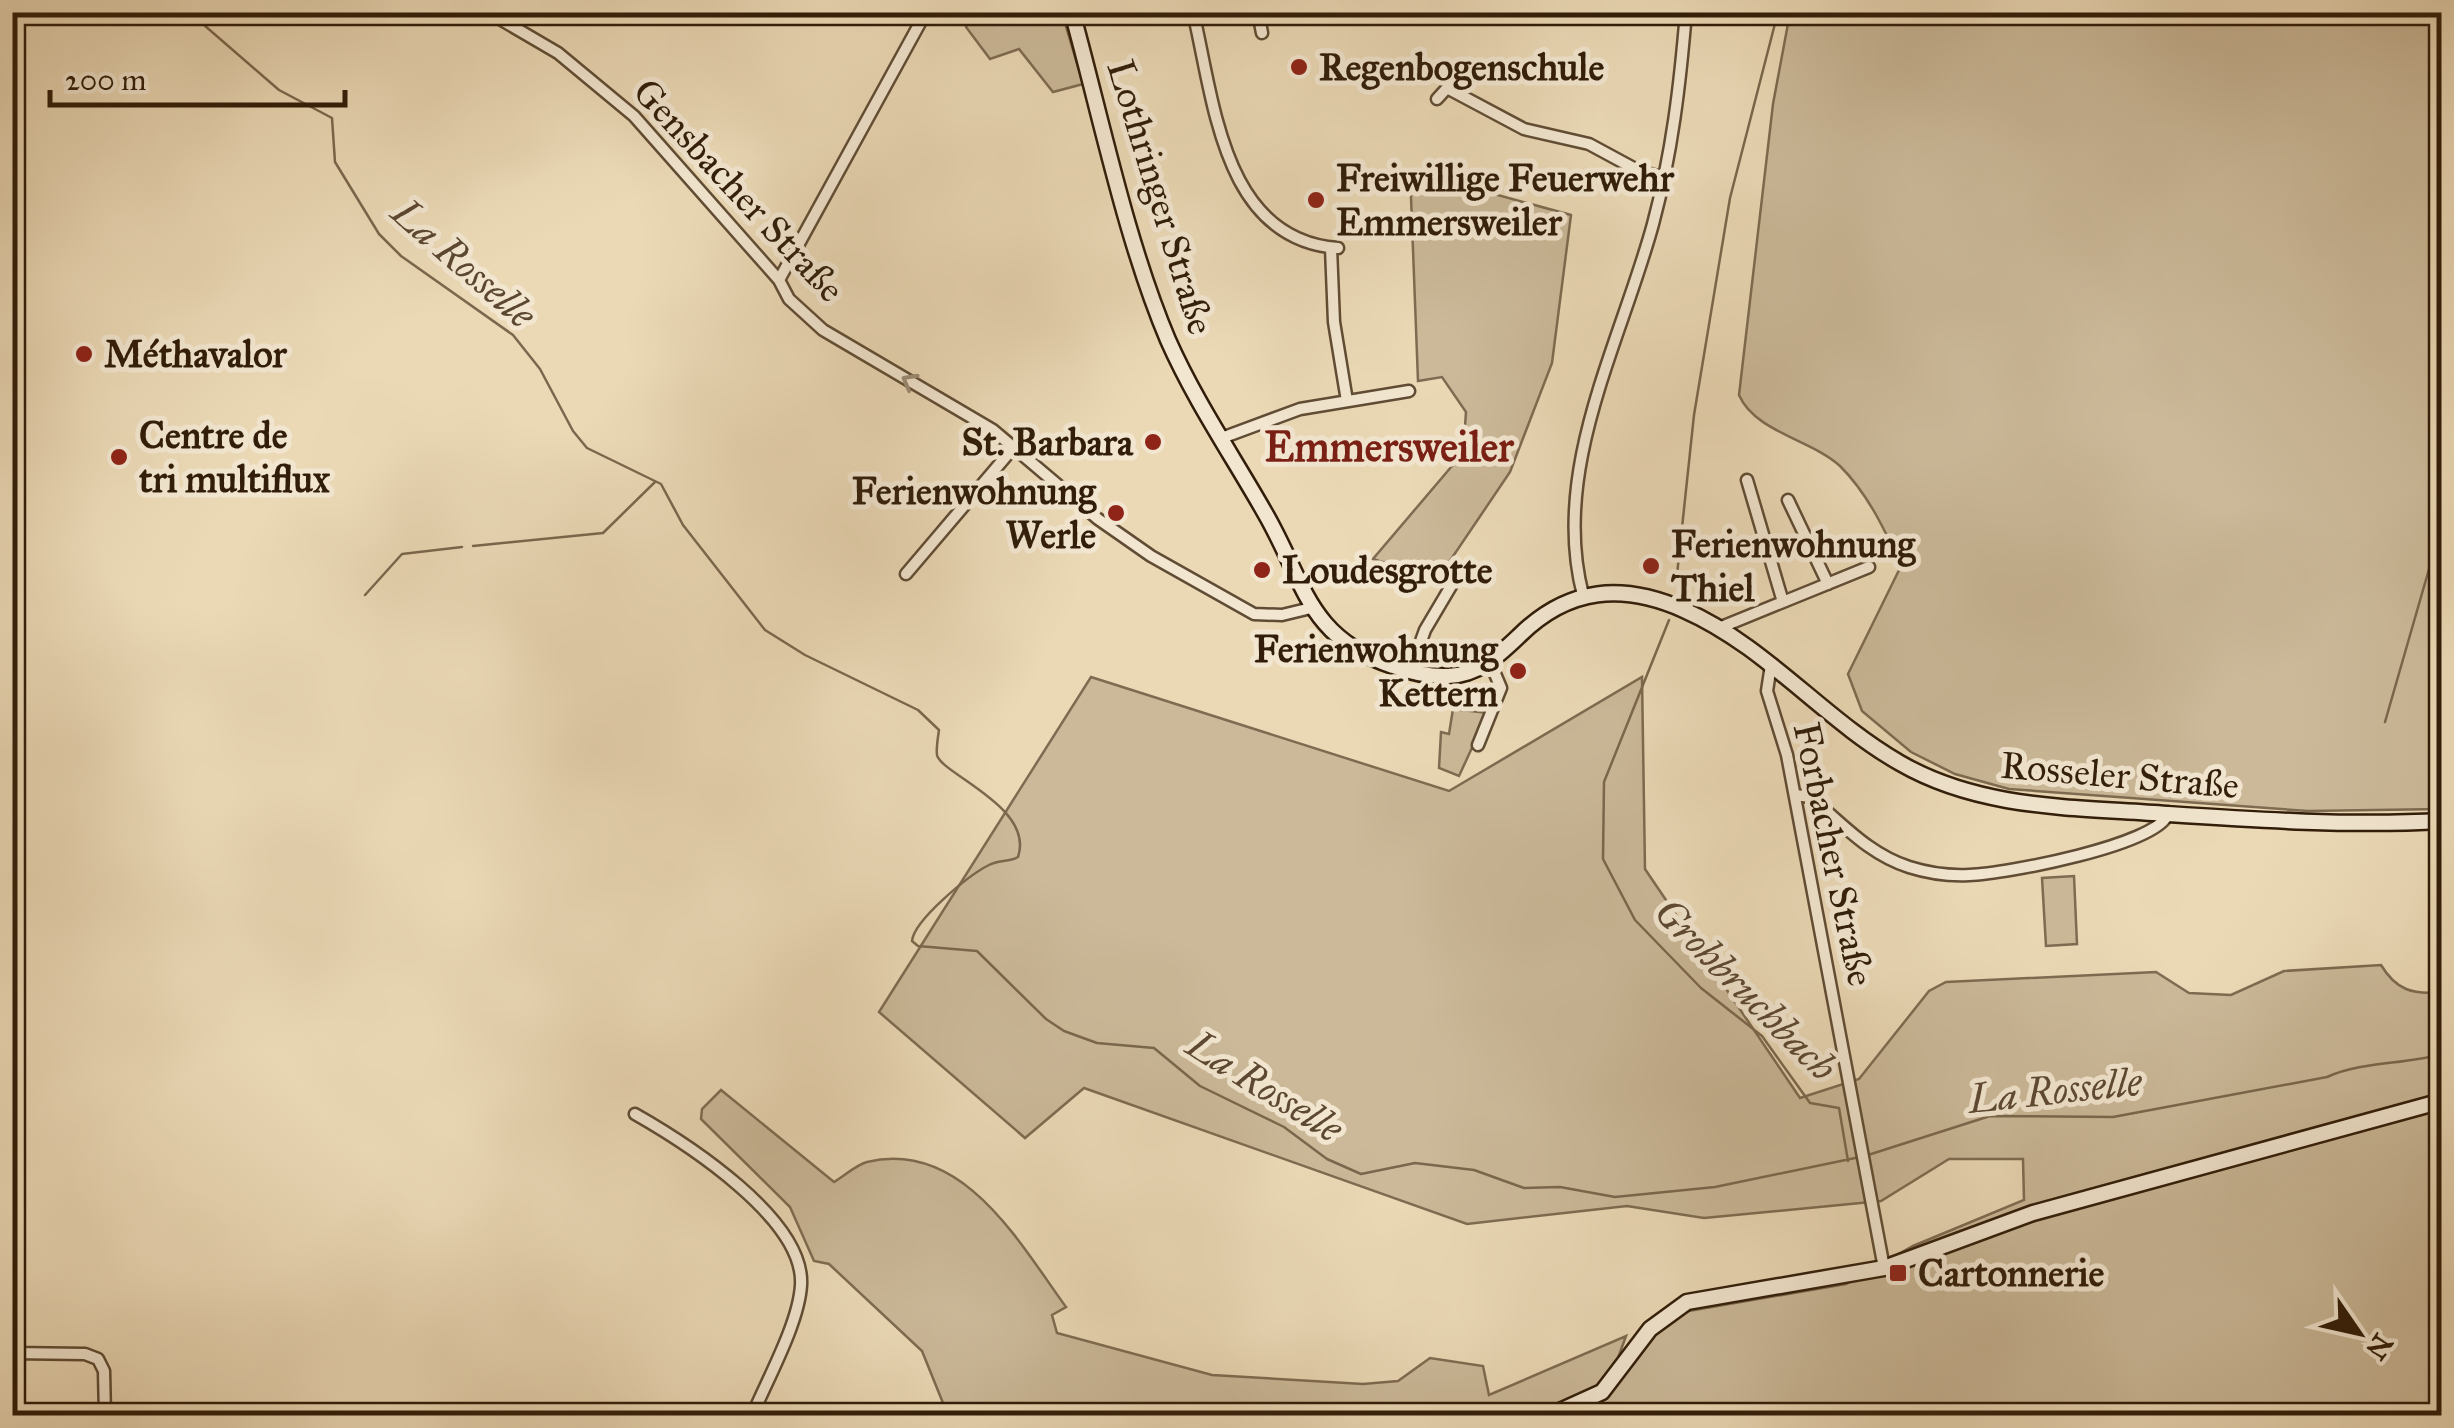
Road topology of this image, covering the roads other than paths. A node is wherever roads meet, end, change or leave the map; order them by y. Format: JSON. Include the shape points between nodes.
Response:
{"nodes":[{"id":1,"x":488,"y":12,"type":"edge"},
{"id":2,"x":926,"y":12,"type":"edge"},
{"id":3,"x":1072,"y":12,"type":"edge"},
{"id":4,"x":1193,"y":12,"type":"edge"},
{"id":5,"x":1258,"y":12,"type":"edge"},
{"id":6,"x":1686,"y":12,"type":"edge"},
{"id":7,"x":1262,"y":32,"type":"dead end"},
{"id":8,"x":1437,"y":100,"type":"dead end"},
{"id":9,"x":1665,"y":178,"type":"junction"},
{"id":10,"x":779,"y":280,"type":"junction"},
{"id":11,"x":1408,"y":392,"type":"dead end"},
{"id":12,"x":1347,"y":400,"type":"junction"},
{"id":13,"x":1219,"y":439,"type":"junction"},
{"id":14,"x":1014,"y":447,"type":"junction"},
{"id":15,"x":1747,"y":480,"type":"dead end"},
{"id":16,"x":1788,"y":500,"type":"dead end"},
{"id":17,"x":1869,"y":568,"type":"dead end"},
{"id":18,"x":906,"y":574,"type":"dead end"},
{"id":19,"x":1454,"y":581,"type":"dead end"},
{"id":20,"x":1828,"y":584,"type":"junction"},
{"id":21,"x":1583,"y":595,"type":"junction"},
{"id":22,"x":1783,"y":602,"type":"junction"},
{"id":23,"x":1311,"y":608,"type":"junction"},
{"id":24,"x":1719,"y":628,"type":"junction"},
{"id":25,"x":1490,"y":662,"type":"junction"},
{"id":26,"x":1771,"y":665,"type":"junction"},
{"id":27,"x":1410,"y":672,"type":"junction"},
{"id":28,"x":1478,"y":745,"type":"dead end"},
{"id":29,"x":1795,"y":795,"type":"junction"},
{"id":30,"x":2168,"y":814,"type":"junction"},
{"id":31,"x":2442,"y":821,"type":"edge"},
{"id":32,"x":2442,"y":1102,"type":"edge"},
{"id":33,"x":636,"y":1114,"type":"dead end"},
{"id":34,"x":1884,"y":1268,"type":"junction"},
{"id":35,"x":12,"y":1353,"type":"edge"},
{"id":36,"x":105,"y":1416,"type":"edge"},
{"id":37,"x":752,"y":1416,"type":"edge"},
{"id":38,"x":1549,"y":1416,"type":"edge"}],
"edges":[{"from":1,"to":10,"type":"street","name":"Gensbacher Straße","via":[[558,53],[634,116]]},
{"from":2,"to":10,"type":"street"},
{"from":3,"to":13,"type":"main road","name":"Lothringer Straße","via":[[1158,314]]},
{"from":4,"to":12,"type":"street","via":[[1241,189],[1275,225],[1334,248],[1334,322]]},
{"from":5,"to":7,"type":"street"},
{"from":6,"to":9,"type":"street"},
{"from":8,"to":9,"type":"street","via":[[1447,88],[1524,129],[1588,144]]},
{"from":9,"to":21,"type":"street","via":[[1587,437],[1576,504]]},
{"from":14,"to":10,"type":"street","name":"Gensbacher Straße","one_way":true,"via":[[823,330],[789,299]]},
{"from":11,"to":12,"type":"street"},
{"from":12,"to":13,"type":"street","via":[[1258,421]]},
{"from":13,"to":23,"type":"main road","name":"Lothringer Straße","via":[[1273,527]]},
{"from":14,"to":18,"type":"street"},
{"from":14,"to":23,"type":"street","name":"Gensbacher Straße","via":[[1123,538],[1242,608],[1282,615]]},
{"from":15,"to":22,"type":"street"},
{"from":16,"to":20,"type":"street"},
{"from":17,"to":20,"type":"street"},
{"from":19,"to":27,"type":"street"},
{"from":20,"to":22,"type":"street"},
{"from":21,"to":24,"type":"main road","via":[[1633,593]]},
{"from":21,"to":25,"type":"main road","via":[[1544,614]]},
{"from":22,"to":24,"type":"street"},
{"from":23,"to":27,"type":"main road","via":[[1342,643]]},
{"from":24,"to":26,"type":"main road"},
{"from":25,"to":27,"type":"main road","via":[[1448,676]]},
{"from":25,"to":28,"type":"street","via":[[1501,688]]},
{"from":26,"to":29,"type":"street","name":"Forbacher Straße","via":[[1766,690]]},
{"from":26,"to":30,"type":"main road","name":"Rosseler Straße","via":[[1884,753],[1941,783],[2010,802]]},
{"from":29,"to":30,"type":"street","via":[[1810,797],[1888,859],[1946,875],[1988,874],[2083,854],[2156,830]]},
{"from":29,"to":34,"type":"street","name":"Forbacher Straße"},
{"from":30,"to":31,"type":"main road","name":"Rosseler Straße","via":[[2337,824]]},
{"from":32,"to":34,"type":"main road","via":[[2033,1213]]},
{"from":33,"to":37,"type":"street","via":[[724,1169],[797,1260],[800,1294]]},
{"from":34,"to":38,"type":"main road","via":[[1686,1302],[1650,1329],[1602,1392]]},
{"from":35,"to":36,"type":"street","via":[[98,1359]]}]}
